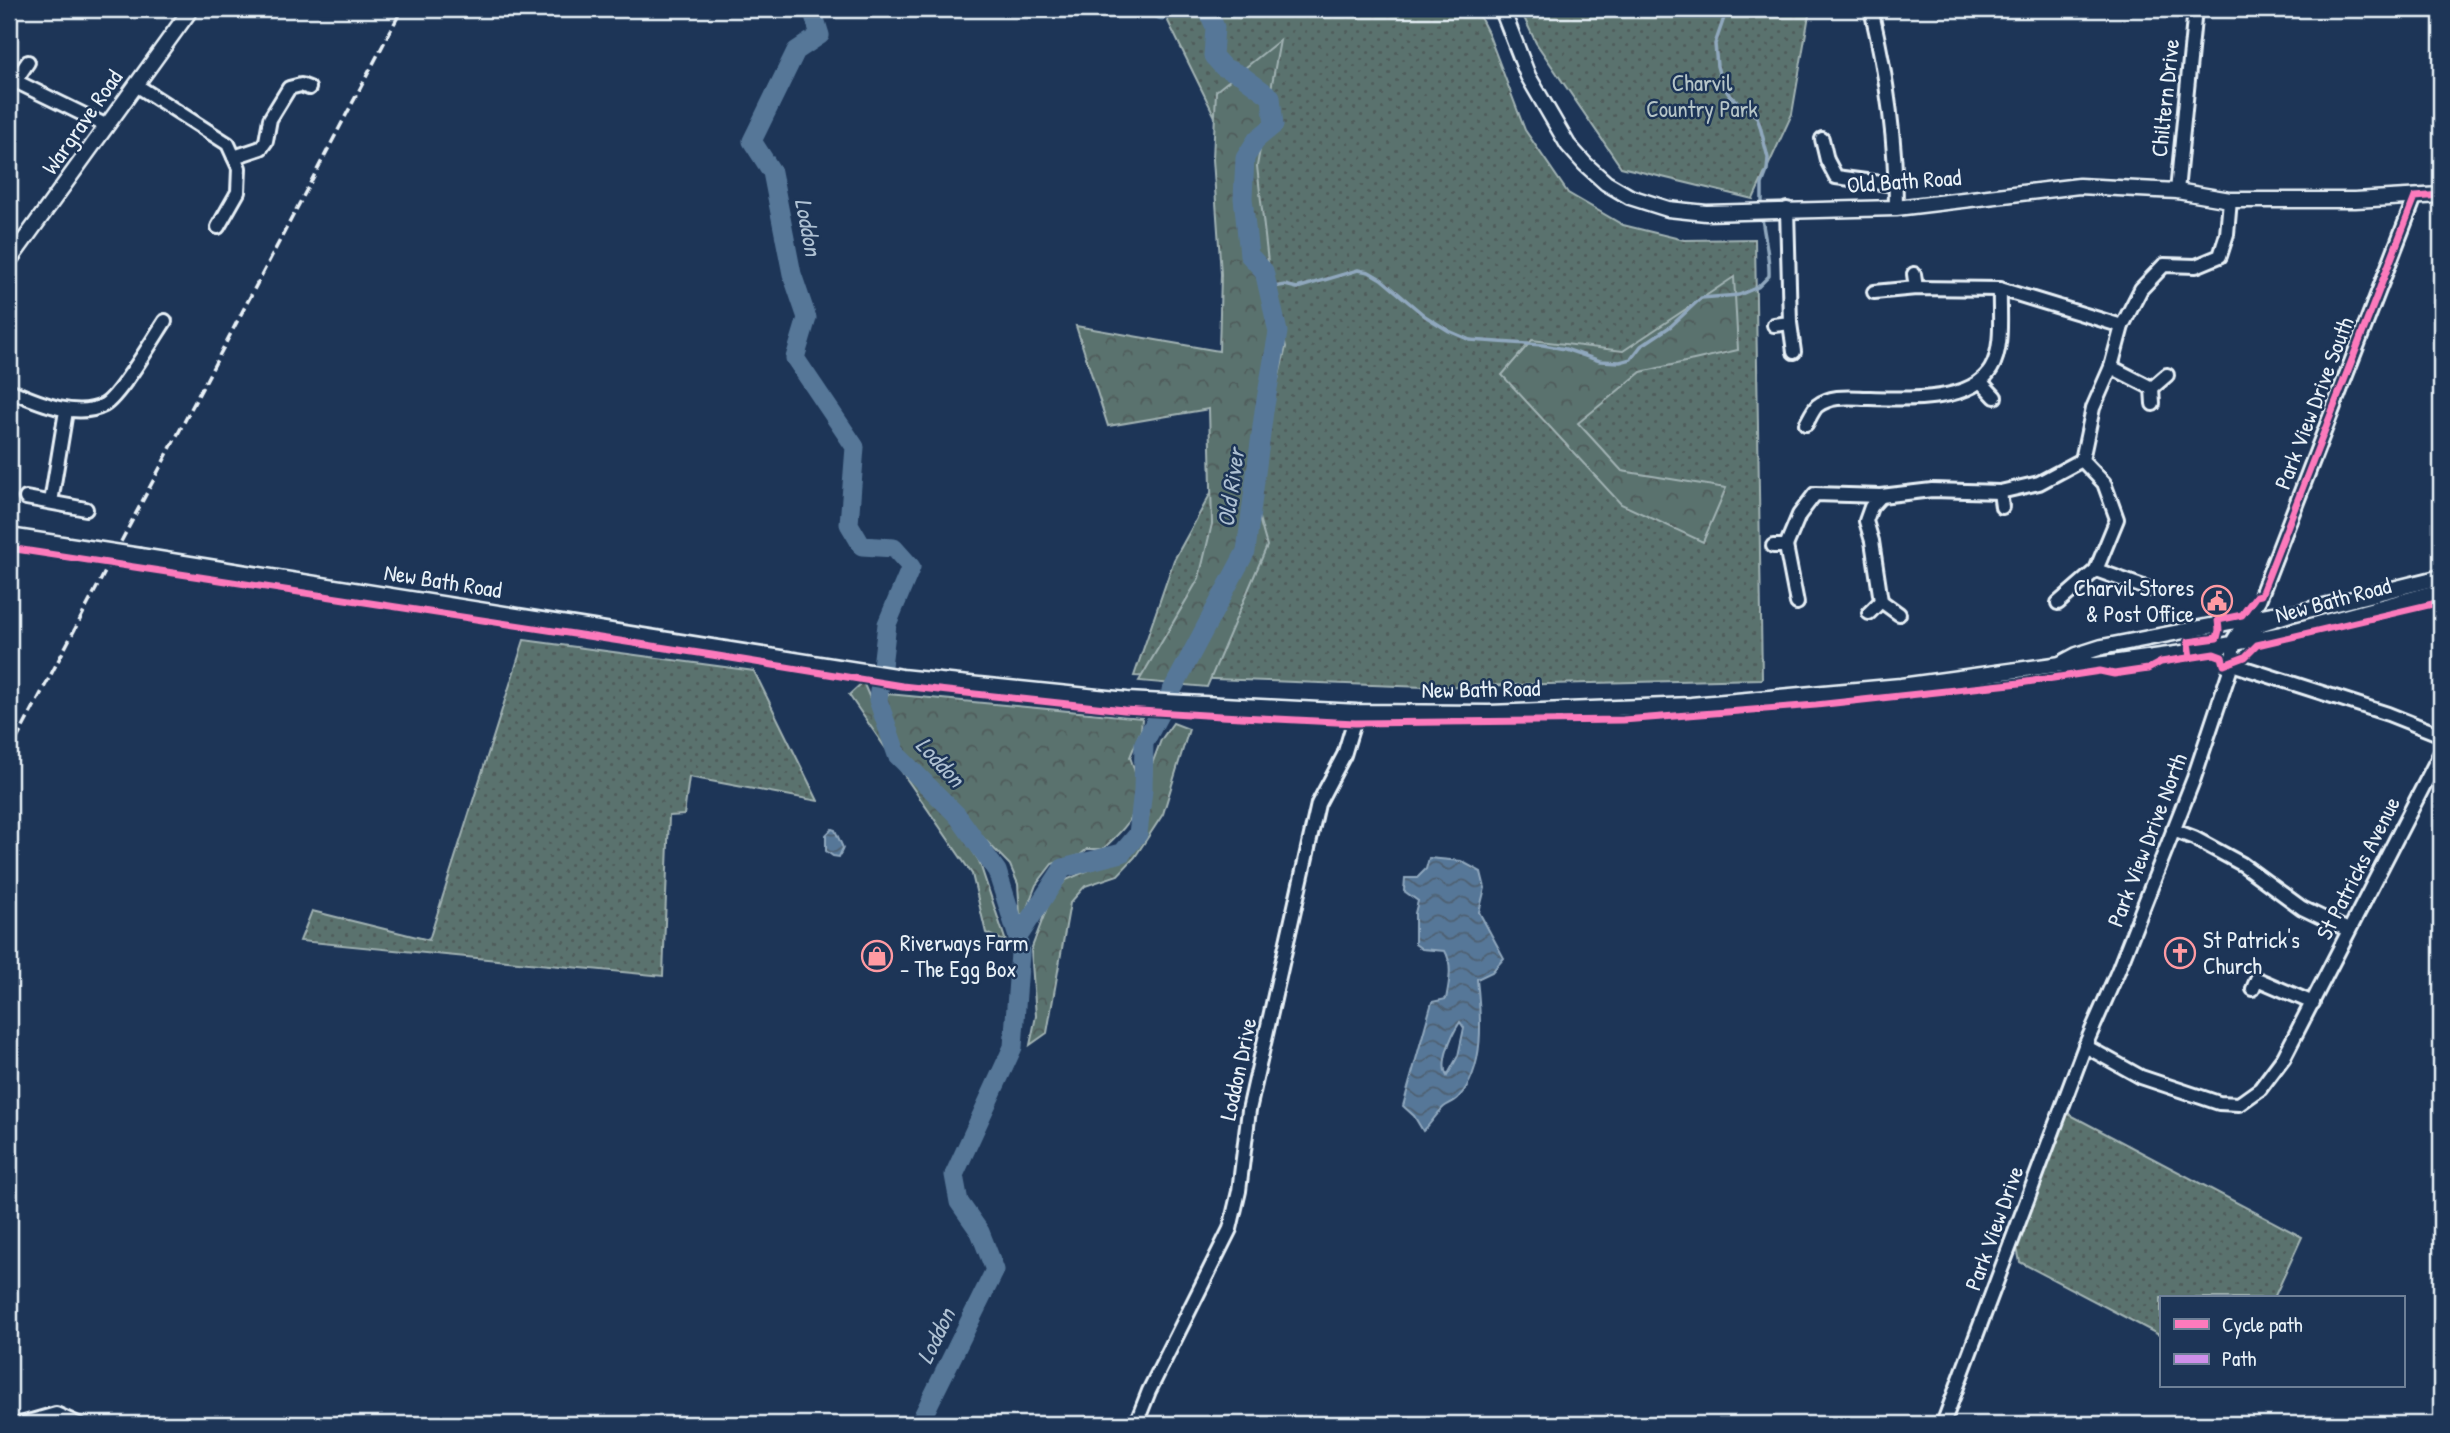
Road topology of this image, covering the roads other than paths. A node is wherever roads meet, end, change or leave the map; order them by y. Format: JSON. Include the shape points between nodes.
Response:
{"nodes":[{"id":1,"x":191,"y":9,"type":"edge"},
{"id":2,"x":1503,"y":9,"type":"edge"},
{"id":3,"x":1871,"y":9,"type":"edge"},
{"id":4,"x":2195,"y":9,"type":"edge"},
{"id":5,"x":28,"y":62,"type":"dead end"},
{"id":6,"x":136,"y":85,"type":"junction"},
{"id":7,"x":12,"y":86,"type":"edge"},
{"id":8,"x":309,"y":88,"type":"dead end"},
{"id":9,"x":105,"y":125,"type":"junction"},
{"id":10,"x":1822,"y":139,"type":"dead end"},
{"id":11,"x":234,"y":157,"type":"junction"},
{"id":12,"x":1896,"y":185,"type":"junction"},
{"id":13,"x":2177,"y":191,"type":"junction"},
{"id":14,"x":2441,"y":195,"type":"edge"},
{"id":15,"x":2415,"y":197,"type":"junction"},
{"id":16,"x":2230,"y":200,"type":"junction"},
{"id":17,"x":1896,"y":208,"type":"junction"},
{"id":18,"x":1781,"y":210,"type":"junction"},
{"id":19,"x":218,"y":227,"type":"dead end"},
{"id":20,"x":9,"y":261,"type":"edge"},
{"id":21,"x":1914,"y":274,"type":"dead end"},
{"id":22,"x":1916,"y":288,"type":"junction"},
{"id":23,"x":2000,"y":289,"type":"junction"},
{"id":24,"x":1874,"y":292,"type":"dead end"},
{"id":25,"x":147,"y":320,"type":"dead end"},
{"id":26,"x":1790,"y":323,"type":"junction"},
{"id":27,"x":1774,"y":325,"type":"dead end"},
{"id":28,"x":2122,"y":326,"type":"junction"},
{"id":29,"x":1794,"y":352,"type":"dead end"},
{"id":30,"x":2111,"y":367,"type":"junction"},
{"id":31,"x":2168,"y":375,"type":"dead end"},
{"id":32,"x":1981,"y":382,"type":"junction"},
{"id":33,"x":2152,"y":388,"type":"junction"},
{"id":34,"x":9,"y":390,"type":"edge"},
{"id":35,"x":1995,"y":397,"type":"dead end"},
{"id":36,"x":2153,"y":404,"type":"dead end"},
{"id":37,"x":66,"y":411,"type":"junction"},
{"id":38,"x":1806,"y":424,"type":"dead end"},
{"id":39,"x":2082,"y":460,"type":"junction"},
{"id":40,"x":2000,"y":492,"type":"junction"},
{"id":41,"x":1881,"y":496,"type":"junction"},
{"id":42,"x":26,"y":498,"type":"dead end"},
{"id":43,"x":51,"y":502,"type":"junction"},
{"id":44,"x":2002,"y":507,"type":"dead end"},
{"id":45,"x":86,"y":509,"type":"dead end"},
{"id":46,"x":9,"y":536,"type":"edge"},
{"id":47,"x":2096,"y":570,"type":"junction"},
{"id":48,"x":2441,"y":577,"type":"edge"},
{"id":49,"x":2149,"y":589,"type":"dead end"},
{"id":50,"x":2441,"y":592,"type":"edge"},
{"id":51,"x":2259,"y":600,"type":"junction"},
{"id":52,"x":1881,"y":601,"type":"junction"},
{"id":53,"x":1797,"y":603,"type":"dead end"},
{"id":54,"x":2058,"y":603,"type":"dead end"},
{"id":55,"x":1869,"y":613,"type":"dead end"},
{"id":56,"x":2296,"y":613,"type":"junction"},
{"id":57,"x":1899,"y":614,"type":"dead end"},
{"id":58,"x":2272,"y":614,"type":"junction"},
{"id":59,"x":2244,"y":621,"type":"junction"},
{"id":60,"x":2235,"y":644,"type":"junction"},
{"id":61,"x":2061,"y":664,"type":"junction"},
{"id":62,"x":2232,"y":664,"type":"junction"},
{"id":63,"x":1357,"y":712,"type":"junction"},
{"id":64,"x":2441,"y":734,"type":"edge"},
{"id":65,"x":2441,"y":752,"type":"edge"},
{"id":66,"x":2173,"y":830,"type":"junction"},
{"id":67,"x":2348,"y":930,"type":"junction"},
{"id":68,"x":2257,"y":979,"type":"dead end"},
{"id":69,"x":2312,"y":1003,"type":"junction"},
{"id":70,"x":2085,"y":1046,"type":"junction"},
{"id":71,"x":21,"y":1424,"type":"edge"},
{"id":72,"x":78,"y":1424,"type":"edge"},
{"id":73,"x":1136,"y":1424,"type":"edge"},
{"id":74,"x":1943,"y":1424,"type":"edge"}],
"edges":[{"from":1,"to":6,"type":"main road","name":"Wargrave Road"},
{"from":2,"to":18,"type":"main road","name":"Old Bath Road","via":[[1528,76],[1554,124],[1606,183],[1630,197],[1668,209],[1706,213]]},
{"from":3,"to":12,"type":"street","via":[[1890,114]]},
{"from":4,"to":13,"type":"street","name":"Chiltern Drive"},
{"from":5,"to":7,"type":"street"},
{"from":6,"to":9,"type":"main road","name":"Wargrave Road"},
{"from":6,"to":11,"type":"street","via":[[228,144]]},
{"from":7,"to":9,"type":"street"},
{"from":8,"to":11,"type":"street","via":[[289,88],[270,119],[261,148]]},
{"from":9,"to":20,"type":"main road","name":"Wargrave Road"},
{"from":10,"to":12,"type":"street","via":[[1836,177]]},
{"from":11,"to":19,"type":"street","via":[[239,168],[238,192]]},
{"from":12,"to":17,"type":"street"},
{"from":13,"to":16,"type":"main road","name":"Old Bath Road"},
{"from":13,"to":17,"type":"main road","name":"Old Bath Road","via":[[2079,186]]},
{"from":14,"to":15,"type":"main road","name":"Old Bath Road"},
{"from":15,"to":16,"type":"main road","name":"Old Bath Road"},
{"from":15,"to":51,"type":"street","name":"Park View Drive South"},
{"from":16,"to":28,"type":"street","via":[[2220,256],[2196,266],[2164,265],[2141,289]]},
{"from":17,"to":18,"type":"main road","name":"Old Bath Road"},
{"from":18,"to":26,"type":"street"},
{"from":21,"to":22,"type":"street"},
{"from":22,"to":23,"type":"street"},
{"from":22,"to":24,"type":"street"},
{"from":23,"to":28,"type":"street"},
{"from":23,"to":32,"type":"street","via":[[1998,346],[1992,368]]},
{"from":25,"to":37,"type":"street","via":[[162,326],[117,391],[104,405]]},
{"from":26,"to":27,"type":"street"},
{"from":26,"to":29,"type":"street"},
{"from":28,"to":30,"type":"street"},
{"from":30,"to":33,"type":"street"},
{"from":30,"to":39,"type":"street","via":[[2093,408]]},
{"from":31,"to":33,"type":"street"},
{"from":32,"to":35,"type":"street"},
{"from":32,"to":38,"type":"street","via":[[1960,392],[1913,399],[1877,392],[1836,397],[1817,406]]},
{"from":33,"to":36,"type":"street"},
{"from":34,"to":37,"type":"street"},
{"from":37,"to":43,"type":"street"},
{"from":39,"to":40,"type":"street","via":[[2039,483]]},
{"from":39,"to":47,"type":"street","via":[[2104,483],[2117,519]]},
{"from":40,"to":41,"type":"street","via":[[1932,490]]},
{"from":40,"to":44,"type":"street"},
{"from":41,"to":52,"type":"street","via":[[1866,521]]},
{"from":41,"to":53,"type":"street","via":[[1815,494],[1780,546]]},
{"from":42,"to":43,"type":"street"},
{"from":43,"to":45,"type":"street"},
{"from":46,"to":63,"type":"main road","name":"New Bath Road","bridge":true,"via":[[901,677],[1127,700]]},
{"from":47,"to":49,"type":"street"},
{"from":47,"to":54,"type":"street"},
{"from":48,"to":56,"type":"main road","name":"New Bath Road"},
{"from":50,"to":60,"type":"main road","name":"New Bath Road"},
{"from":51,"to":58,"type":"street"},
{"from":51,"to":59,"type":"street","name":"Park View Drive South"},
{"from":52,"to":55,"type":"street"},
{"from":52,"to":57,"type":"street"},
{"from":56,"to":58,"type":"main road","name":"New Bath Road"},
{"from":56,"to":60,"type":"street","via":[[2259,625]]},
{"from":58,"to":59,"type":"main road","name":"New Bath Road"},
{"from":59,"to":60,"type":"street","name":"Park View Drive South"},
{"from":59,"to":61,"type":"main road","name":"New Bath Road","via":[[2102,647]]},
{"from":60,"to":61,"type":"main road","name":"New Bath Road","via":[[2097,665]]},
{"from":60,"to":62,"type":"street","name":"Park View Drive North"},
{"from":61,"to":63,"type":"main road","name":"New Bath Road","via":[[1901,686],[1691,705],[1489,713]]},
{"from":62,"to":64,"type":"street"},
{"from":62,"to":66,"type":"street","name":"Park View Drive North"},
{"from":63,"to":73,"type":"street","name":"Loddon Drive","via":[[1344,755],[1318,804],[1249,1110],[1230,1229]]},
{"from":65,"to":67,"type":"street","name":"St Patricks Avenue"},
{"from":66,"to":67,"type":"street","via":[[2242,864],[2302,908]]},
{"from":66,"to":70,"type":"street","name":"Park View Drive North"},
{"from":67,"to":69,"type":"street","name":"St Patricks Avenue"},
{"from":68,"to":69,"type":"street"},
{"from":69,"to":70,"type":"street","name":"St Patricks Avenue","via":[[2284,1057],[2260,1089],[2239,1104],[2219,1103],[2141,1077]]},
{"from":70,"to":74,"type":"street","name":"Park View Drive"},
{"from":71,"to":72,"type":"street","via":[[56,1414]]}]}
